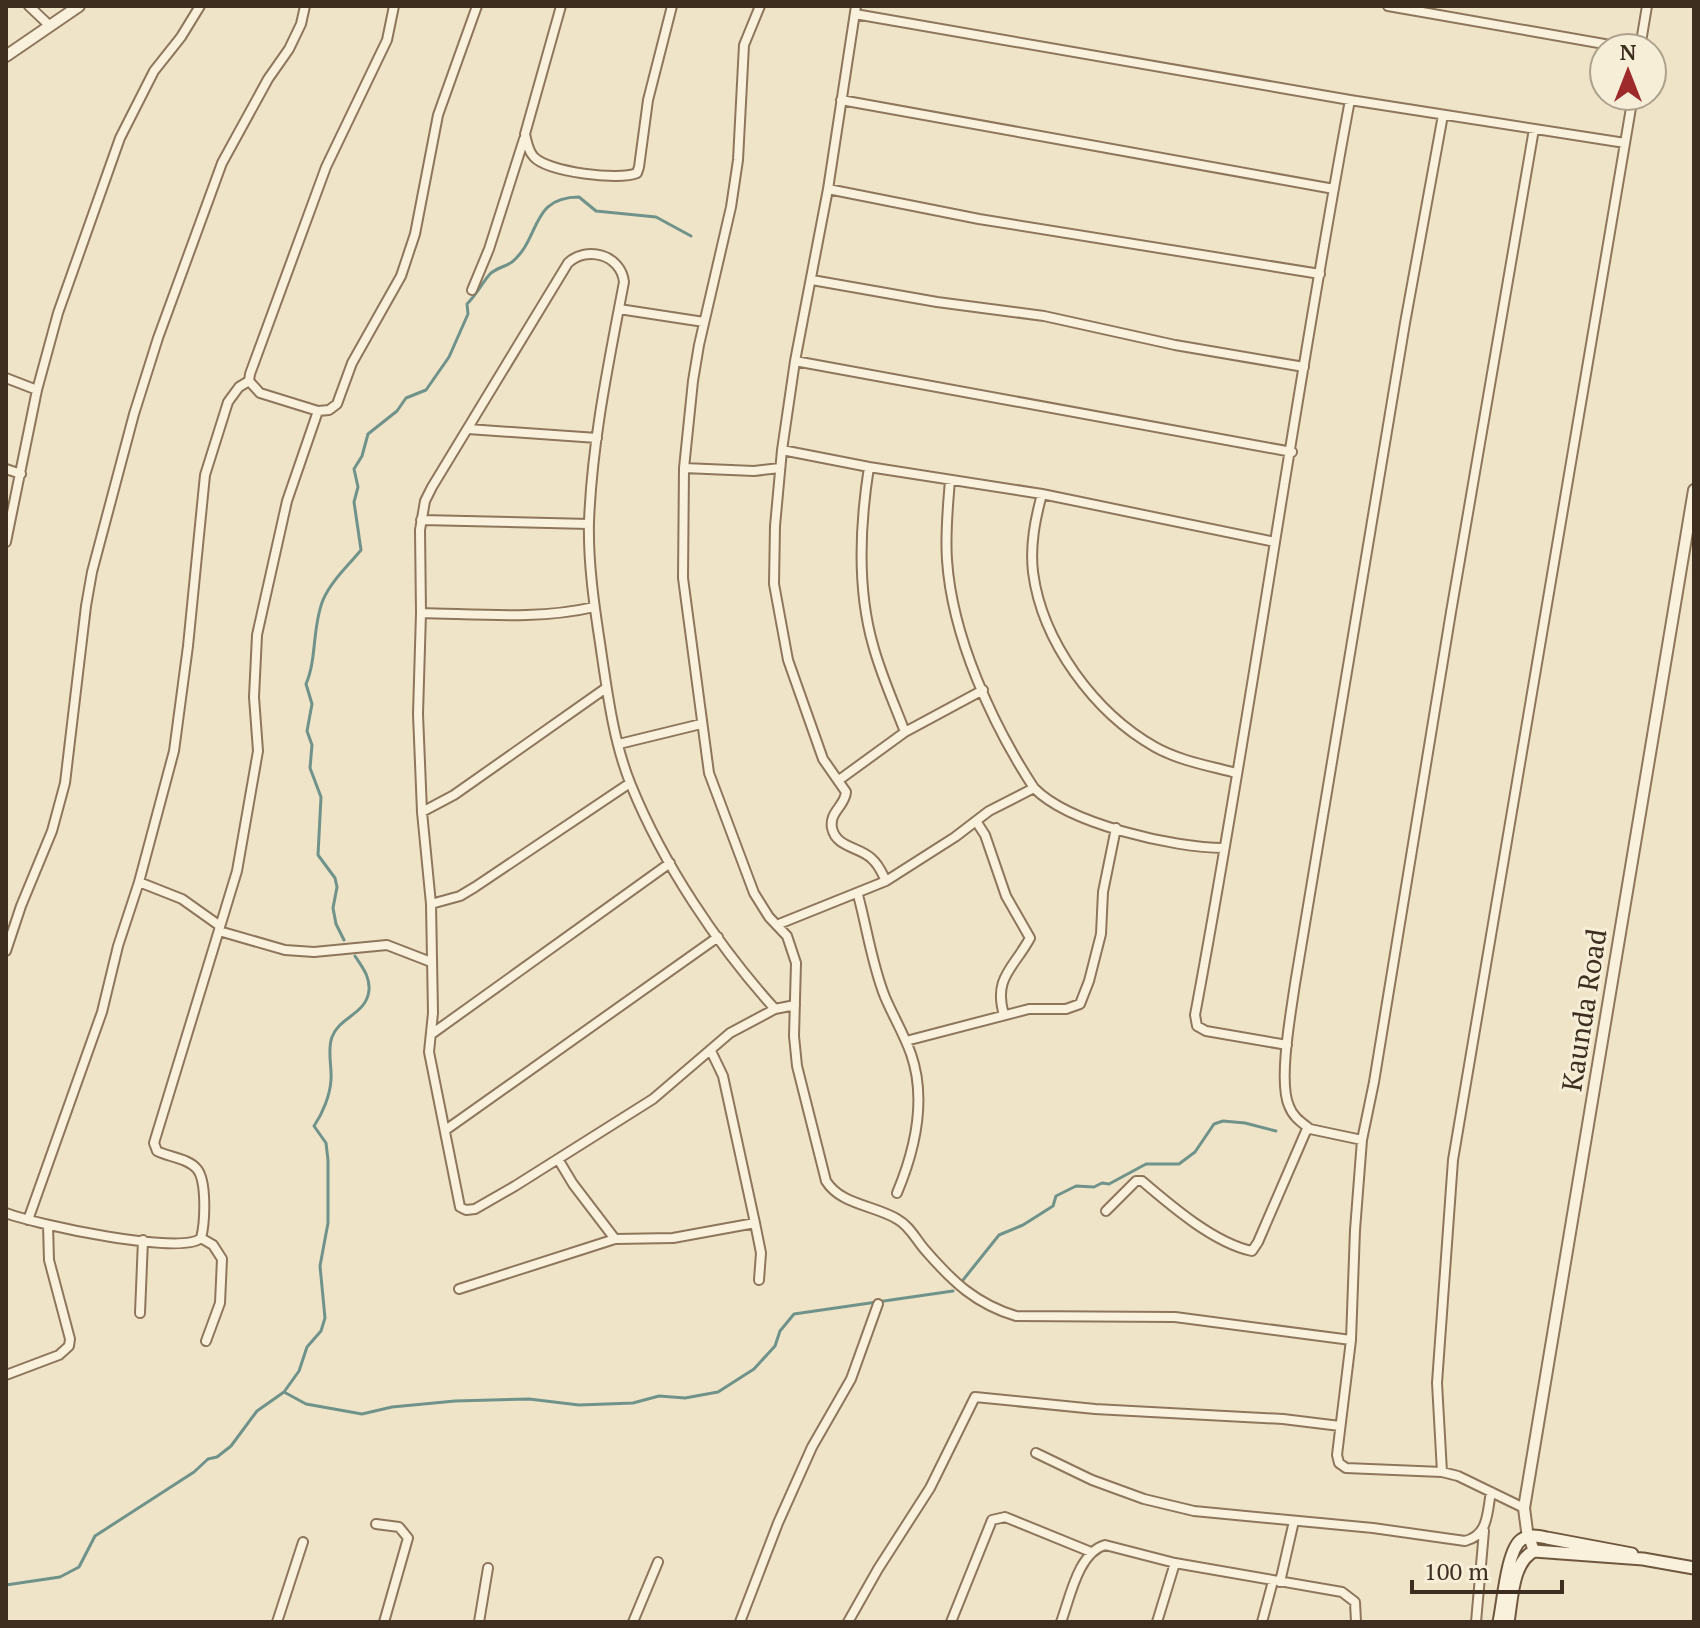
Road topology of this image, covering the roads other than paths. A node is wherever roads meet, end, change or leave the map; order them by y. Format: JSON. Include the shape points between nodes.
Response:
{"nodes":[{"id":1,"x":29,"y":6,"type":"edge"},
{"id":2,"x":79,"y":6,"type":"edge"},
{"id":3,"x":200,"y":6,"type":"edge"},
{"id":4,"x":305,"y":6,"type":"edge"},
{"id":5,"x":394,"y":6,"type":"edge"},
{"id":6,"x":477,"y":6,"type":"edge"},
{"id":7,"x":561,"y":6,"type":"edge"},
{"id":8,"x":672,"y":6,"type":"edge"},
{"id":9,"x":760,"y":6,"type":"edge"},
{"id":10,"x":1388,"y":6,"type":"edge"},
{"id":11,"x":1647,"y":6,"type":"edge"},
{"id":12,"x":855,"y":10,"type":"edge"},
{"id":13,"x":50,"y":26,"type":"junction"},
{"id":14,"x":1643,"y":32,"type":"edge"},
{"id":15,"x":1588,"y":41,"type":"edge"},
{"id":16,"x":6,"y":56,"type":"edge"},
{"id":17,"x":841,"y":100,"type":"junction"},
{"id":18,"x":1350,"y":100,"type":"junction"},
{"id":19,"x":1630,"y":112,"type":"edge"},
{"id":20,"x":1443,"y":115,"type":"junction"},
{"id":21,"x":1534,"y":129,"type":"junction"},
{"id":22,"x":525,"y":134,"type":"junction"},
{"id":23,"x":1625,"y":143,"type":"junction"},
{"id":24,"x":828,"y":189,"type":"junction"},
{"id":25,"x":1334,"y":189,"type":"junction"},
{"id":26,"x":1320,"y":274,"type":"junction"},
{"id":27,"x":812,"y":280,"type":"junction"},
{"id":28,"x":472,"y":290,"type":"dead end"},
{"id":29,"x":619,"y":309,"type":"junction"},
{"id":30,"x":704,"y":322,"type":"junction"},
{"id":31,"x":795,"y":361,"type":"junction"},
{"id":32,"x":1304,"y":367,"type":"junction"},
{"id":33,"x":6,"y":378,"type":"edge"},
{"id":34,"x":249,"y":381,"type":"junction"},
{"id":35,"x":37,"y":390,"type":"junction"},
{"id":36,"x":318,"y":411,"type":"junction"},
{"id":37,"x":468,"y":429,"type":"junction"},
{"id":38,"x":597,"y":438,"type":"junction"},
{"id":39,"x":782,"y":450,"type":"junction"},
{"id":40,"x":1292,"y":452,"type":"junction"},
{"id":41,"x":869,"y":467,"type":"junction"},
{"id":42,"x":684,"y":468,"type":"junction"},
{"id":43,"x":780,"y":468,"type":"junction"},
{"id":44,"x":6,"y":469,"type":"edge"},
{"id":45,"x":21,"y":474,"type":"junction"},
{"id":46,"x":950,"y":480,"type":"junction"},
{"id":47,"x":1694,"y":490,"type":"edge"},
{"id":48,"x":1042,"y":494,"type":"junction"},
{"id":49,"x":421,"y":520,"type":"junction"},
{"id":50,"x":589,"y":524,"type":"junction"},
{"id":51,"x":6,"y":542,"type":"edge"},
{"id":52,"x":1275,"y":542,"type":"junction"},
{"id":53,"x":594,"y":607,"type":"junction"},
{"id":54,"x":421,"y":613,"type":"junction"},
{"id":55,"x":606,"y":688,"type":"junction"},
{"id":56,"x":983,"y":690,"type":"junction"},
{"id":57,"x":701,"y":724,"type":"junction"},
{"id":58,"x":905,"y":732,"type":"junction"},
{"id":59,"x":619,"y":744,"type":"junction"},
{"id":60,"x":1236,"y":773,"type":"junction"},
{"id":61,"x":839,"y":780,"type":"junction"},
{"id":62,"x":630,"y":783,"type":"junction"},
{"id":63,"x":1034,"y":788,"type":"junction"},
{"id":64,"x":422,"y":812,"type":"junction"},
{"id":65,"x":976,"y":821,"type":"junction"},
{"id":66,"x":1116,"y":828,"type":"junction"},
{"id":67,"x":1224,"y":848,"type":"junction"},
{"id":68,"x":670,"y":863,"type":"junction"},
{"id":69,"x":886,"y":881,"type":"junction"},
{"id":70,"x":139,"y":882,"type":"junction"},
{"id":71,"x":858,"y":895,"type":"junction"},
{"id":72,"x":431,"y":904,"type":"junction"},
{"id":73,"x":779,"y":924,"type":"junction"},
{"id":74,"x":219,"y":929,"type":"junction"},
{"id":75,"x":718,"y":937,"type":"junction"},
{"id":76,"x":6,"y":951,"type":"edge"},
{"id":77,"x":431,"y":962,"type":"junction"},
{"id":78,"x":795,"y":1005,"type":"junction"},
{"id":79,"x":775,"y":1009,"type":"junction"},
{"id":80,"x":1004,"y":1015,"type":"junction"},
{"id":81,"x":433,"y":1033,"type":"junction"},
{"id":82,"x":906,"y":1041,"type":"junction"},
{"id":83,"x":1287,"y":1045,"type":"junction"},
{"id":84,"x":711,"y":1051,"type":"junction"},
{"id":85,"x":447,"y":1129,"type":"junction"},
{"id":86,"x":1310,"y":1129,"type":"junction"},
{"id":87,"x":1362,"y":1140,"type":"junction"},
{"id":88,"x":558,"y":1159,"type":"junction"},
{"id":89,"x":897,"y":1193,"type":"dead end"},
{"id":90,"x":1106,"y":1211,"type":"dead end"},
{"id":91,"x":6,"y":1213,"type":"edge"},
{"id":92,"x":28,"y":1220,"type":"junction"},
{"id":93,"x":755,"y":1223,"type":"junction"},
{"id":94,"x":48,"y":1225,"type":"junction"},
{"id":95,"x":201,"y":1238,"type":"junction"},
{"id":96,"x":615,"y":1239,"type":"junction"},
{"id":97,"x":143,"y":1240,"type":"junction"},
{"id":98,"x":759,"y":1280,"type":"dead end"},
{"id":99,"x":459,"y":1289,"type":"dead end"},
{"id":100,"x":878,"y":1304,"type":"dead end"},
{"id":101,"x":140,"y":1313,"type":"dead end"},
{"id":102,"x":1351,"y":1340,"type":"junction"},
{"id":103,"x":206,"y":1341,"type":"dead end"},
{"id":104,"x":6,"y":1375,"type":"edge"},
{"id":105,"x":1340,"y":1426,"type":"junction"},
{"id":106,"x":1036,"y":1453,"type":"dead end"},
{"id":107,"x":1442,"y":1472,"type":"junction"},
{"id":108,"x":1491,"y":1492,"type":"junction"},
{"id":109,"x":1524,"y":1508,"type":"junction"},
{"id":110,"x":1294,"y":1521,"type":"junction"},
{"id":111,"x":376,"y":1524,"type":"dead end"},
{"id":112,"x":1484,"y":1530,"type":"junction"},
{"id":113,"x":1529,"y":1537,"type":"junction"},
{"id":114,"x":303,"y":1542,"type":"dead end"},
{"id":115,"x":1548,"y":1544,"type":"junction"},
{"id":116,"x":1534,"y":1551,"type":"junction"},
{"id":117,"x":1091,"y":1552,"type":"junction"},
{"id":118,"x":658,"y":1562,"type":"dead end"},
{"id":119,"x":1175,"y":1563,"type":"junction"},
{"id":120,"x":488,"y":1568,"type":"dead end"},
{"id":121,"x":1694,"y":1568,"type":"edge"},
{"id":122,"x":1276,"y":1581,"type":"junction"},
{"id":123,"x":277,"y":1622,"type":"edge"},
{"id":124,"x":384,"y":1622,"type":"edge"},
{"id":125,"x":479,"y":1622,"type":"edge"},
{"id":126,"x":633,"y":1622,"type":"edge"},
{"id":127,"x":740,"y":1622,"type":"edge"},
{"id":128,"x":848,"y":1622,"type":"edge"},
{"id":129,"x":951,"y":1622,"type":"edge"},
{"id":130,"x":1061,"y":1622,"type":"edge"},
{"id":131,"x":1157,"y":1622,"type":"edge"},
{"id":132,"x":1262,"y":1622,"type":"edge"},
{"id":133,"x":1356,"y":1622,"type":"edge"},
{"id":134,"x":1476,"y":1622,"type":"edge"},
{"id":135,"x":1499,"y":1622,"type":"edge"},
{"id":136,"x":1508,"y":1622,"type":"edge"}],
"edges":[{"from":1,"to":13,"type":"street"},
{"from":2,"to":13,"type":"street"},
{"from":3,"to":35,"type":"street","via":[[154,71],[120,138],[65,290]]},
{"from":4,"to":76,"type":"street","via":[[289,49],[222,163],[154,350],[90,583],[65,783]]},
{"from":5,"to":34,"type":"street","via":[[387,40],[326,167]]},
{"from":6,"to":36,"type":"street","via":[[438,115],[418,223],[401,276],[352,363],[337,404]]},
{"from":7,"to":22,"type":"street"},
{"from":8,"to":22,"type":"street","via":[[648,100],[637,173],[615,176],[545,165],[534,157]]},
{"from":9,"to":30,"type":"street","via":[[744,45],[738,160]]},
{"from":10,"to":15,"type":"street"},
{"from":11,"to":14,"type":"street"},
{"from":12,"to":17,"type":"street"},
{"from":12,"to":18,"type":"street"},
{"from":13,"to":16,"type":"street"},
{"from":17,"to":24,"type":"street"},
{"from":17,"to":25,"type":"street"},
{"from":18,"to":20,"type":"street"},
{"from":18,"to":25,"type":"street"},
{"from":19,"to":23,"type":"street"},
{"from":20,"to":21,"type":"street"},
{"from":20,"to":83,"type":"street"},
{"from":21,"to":23,"type":"street"},
{"from":21,"to":87,"type":"street"},
{"from":22,"to":28,"type":"street"},
{"from":23,"to":107,"type":"street","via":[[1453,1160],[1437,1383]]},
{"from":24,"to":26,"type":"street"},
{"from":24,"to":27,"type":"street"},
{"from":25,"to":26,"type":"street"},
{"from":26,"to":32,"type":"street"},
{"from":27,"to":31,"type":"street"},
{"from":27,"to":32,"type":"street","via":[[1044,316]]},
{"from":29,"to":30,"type":"street"},
{"from":29,"to":37,"type":"street","via":[[623,270],[604,257],[577,255]]},
{"from":29,"to":38,"type":"street"},
{"from":30,"to":42,"type":"street"},
{"from":31,"to":39,"type":"street"},
{"from":31,"to":40,"type":"street"},
{"from":32,"to":40,"type":"street"},
{"from":33,"to":35,"type":"street"},
{"from":34,"to":36,"type":"street","via":[[260,393]]},
{"from":34,"to":70,"type":"street","via":[[228,402],[205,475],[174,751]]},
{"from":35,"to":45,"type":"street"},
{"from":36,"to":74,"type":"street","via":[[287,501],[257,635],[258,751],[237,871]]},
{"from":37,"to":38,"type":"street"},
{"from":37,"to":49,"type":"street","via":[[432,487]]},
{"from":38,"to":50,"type":"street"},
{"from":39,"to":41,"type":"street"},
{"from":39,"to":43,"type":"street"},
{"from":40,"to":52,"type":"street"},
{"from":41,"to":46,"type":"street"},
{"from":41,"to":58,"type":"street","via":[[863,535],[866,607],[872,644]]},
{"from":42,"to":43,"type":"street"},
{"from":42,"to":57,"type":"street","via":[[683,578]]},
{"from":43,"to":61,"type":"street","via":[[774,584],[788,660],[823,759]]},
{"from":44,"to":45,"type":"street"},
{"from":45,"to":51,"type":"street"},
{"from":46,"to":48,"type":"street"},
{"from":46,"to":56,"type":"street","via":[[946,542],[952,600]]},
{"from":47,"to":109,"type":"street","name":"Kaunda Road"},
{"from":48,"to":52,"type":"street"},
{"from":48,"to":60,"type":"street","via":[[1033,572],[1049,626],[1079,678],[1124,725],[1156,748]]},
{"from":49,"to":50,"type":"street"},
{"from":49,"to":54,"type":"street"},
{"from":50,"to":53,"type":"street"},
{"from":52,"to":60,"type":"street"},
{"from":53,"to":54,"type":"street","via":[[508,615]]},
{"from":53,"to":55,"type":"street"},
{"from":54,"to":64,"type":"street"},
{"from":55,"to":59,"type":"street"},
{"from":55,"to":64,"type":"street"},
{"from":56,"to":58,"type":"street"},
{"from":56,"to":63,"type":"street"},
{"from":57,"to":59,"type":"street"},
{"from":57,"to":73,"type":"street","via":[[709,773],[754,893]]},
{"from":58,"to":61,"type":"street"},
{"from":59,"to":62,"type":"street"},
{"from":60,"to":67,"type":"street"},
{"from":61,"to":69,"type":"street","via":[[846,799],[833,816],[832,829],[837,839],[871,856]]},
{"from":62,"to":68,"type":"street"},
{"from":62,"to":72,"type":"street","via":[[475,887]]},
{"from":63,"to":65,"type":"street"},
{"from":63,"to":66,"type":"street","via":[[1063,810]]},
{"from":64,"to":72,"type":"street"},
{"from":65,"to":69,"type":"street"},
{"from":65,"to":80,"type":"street","via":[[1006,896],[1030,938],[1002,980],[999,999]]},
{"from":66,"to":67,"type":"street","via":[[1181,845]]},
{"from":66,"to":80,"type":"street","via":[[1101,934],[1080,1004]]},
{"from":67,"to":83,"type":"street","via":[[1197,1026]]},
{"from":68,"to":75,"type":"street"},
{"from":68,"to":81,"type":"street"},
{"from":69,"to":71,"type":"street"},
{"from":70,"to":74,"type":"street","via":[[182,899]]},
{"from":70,"to":92,"type":"street","via":[[102,1012]]},
{"from":71,"to":73,"type":"street"},
{"from":71,"to":82,"type":"street","via":[[880,981]]},
{"from":72,"to":77,"type":"street"},
{"from":73,"to":78,"type":"street","via":[[796,963]]},
{"from":74,"to":77,"type":"street","via":[[285,950],[387,945]]},
{"from":74,"to":95,"type":"street","via":[[154,1143],[157,1151],[199,1173]]},
{"from":75,"to":79,"type":"street"},
{"from":75,"to":85,"type":"street"},
{"from":77,"to":81,"type":"street"},
{"from":78,"to":79,"type":"street"},
{"from":78,"to":102,"type":"street","via":[[797,1066],[832,1190],[905,1224],[978,1301],[1016,1316],[1175,1317]]},
{"from":79,"to":84,"type":"street","via":[[730,1033]]},
{"from":80,"to":82,"type":"street"},
{"from":81,"to":85,"type":"street","via":[[429,1052]]},
{"from":82,"to":89,"type":"street","via":[[915,1069],[918,1120]]},
{"from":83,"to":86,"type":"street","via":[[1287,1100]]},
{"from":84,"to":88,"type":"street","via":[[653,1099]]},
{"from":84,"to":93,"type":"street","via":[[723,1076]]},
{"from":85,"to":88,"type":"street","via":[[458,1202],[466,1210]]},
{"from":86,"to":87,"type":"street"},
{"from":86,"to":90,"type":"street","via":[[1302,1135],[1252,1251],[1181,1213],[1142,1181]]},
{"from":87,"to":102,"type":"street"},
{"from":88,"to":96,"type":"street"},
{"from":91,"to":92,"type":"street"},
{"from":92,"to":94,"type":"street"},
{"from":93,"to":96,"type":"street","via":[[673,1238]]},
{"from":93,"to":98,"type":"street"},
{"from":94,"to":97,"type":"street"},
{"from":94,"to":104,"type":"street","via":[[49,1260],[69,1346]]},
{"from":95,"to":97,"type":"street","via":[[188,1244]]},
{"from":95,"to":103,"type":"street","via":[[222,1259],[220,1303]]},
{"from":96,"to":99,"type":"street"},
{"from":97,"to":101,"type":"street"},
{"from":100,"to":127,"type":"street","via":[[851,1379],[812,1447]]},
{"from":102,"to":105,"type":"street"},
{"from":105,"to":107,"type":"street","via":[[1337,1455],[1342,1466]]},
{"from":105,"to":128,"type":"street","via":[[975,1397],[930,1488]]},
{"from":106,"to":110,"type":"street","via":[[1092,1480],[1169,1506]]},
{"from":107,"to":108,"type":"street"},
{"from":108,"to":109,"type":"street"},
{"from":108,"to":112,"type":"street"},
{"from":109,"to":113,"type":"street","name":"Kaunda Road"},
{"from":110,"to":112,"type":"street","via":[[1465,1541]]},
{"from":110,"to":122,"type":"street"},
{"from":111,"to":124,"type":"street","via":[[399,1527],[408,1538]]},
{"from":112,"to":134,"type":"street"},
{"from":113,"to":115,"type":"main road"},
{"from":113,"to":116,"type":"street","name":"Kaunda Road"},
{"from":113,"to":135,"type":"main road","via":[[1513,1552]]},
{"from":114,"to":123,"type":"street"},
{"from":115,"to":116,"type":"main road"},
{"from":115,"to":121,"type":"main road"},
{"from":116,"to":136,"type":"main road","via":[[1519,1568]]},
{"from":117,"to":119,"type":"street","via":[[1105,1545]]},
{"from":117,"to":129,"type":"street","via":[[999,1516],[988,1528]]},
{"from":117,"to":130,"type":"street"},
{"from":118,"to":126,"type":"street"},
{"from":119,"to":122,"type":"street"},
{"from":119,"to":131,"type":"street"},
{"from":120,"to":125,"type":"street"},
{"from":122,"to":132,"type":"street"},
{"from":122,"to":133,"type":"street","via":[[1350,1596]]}]}
